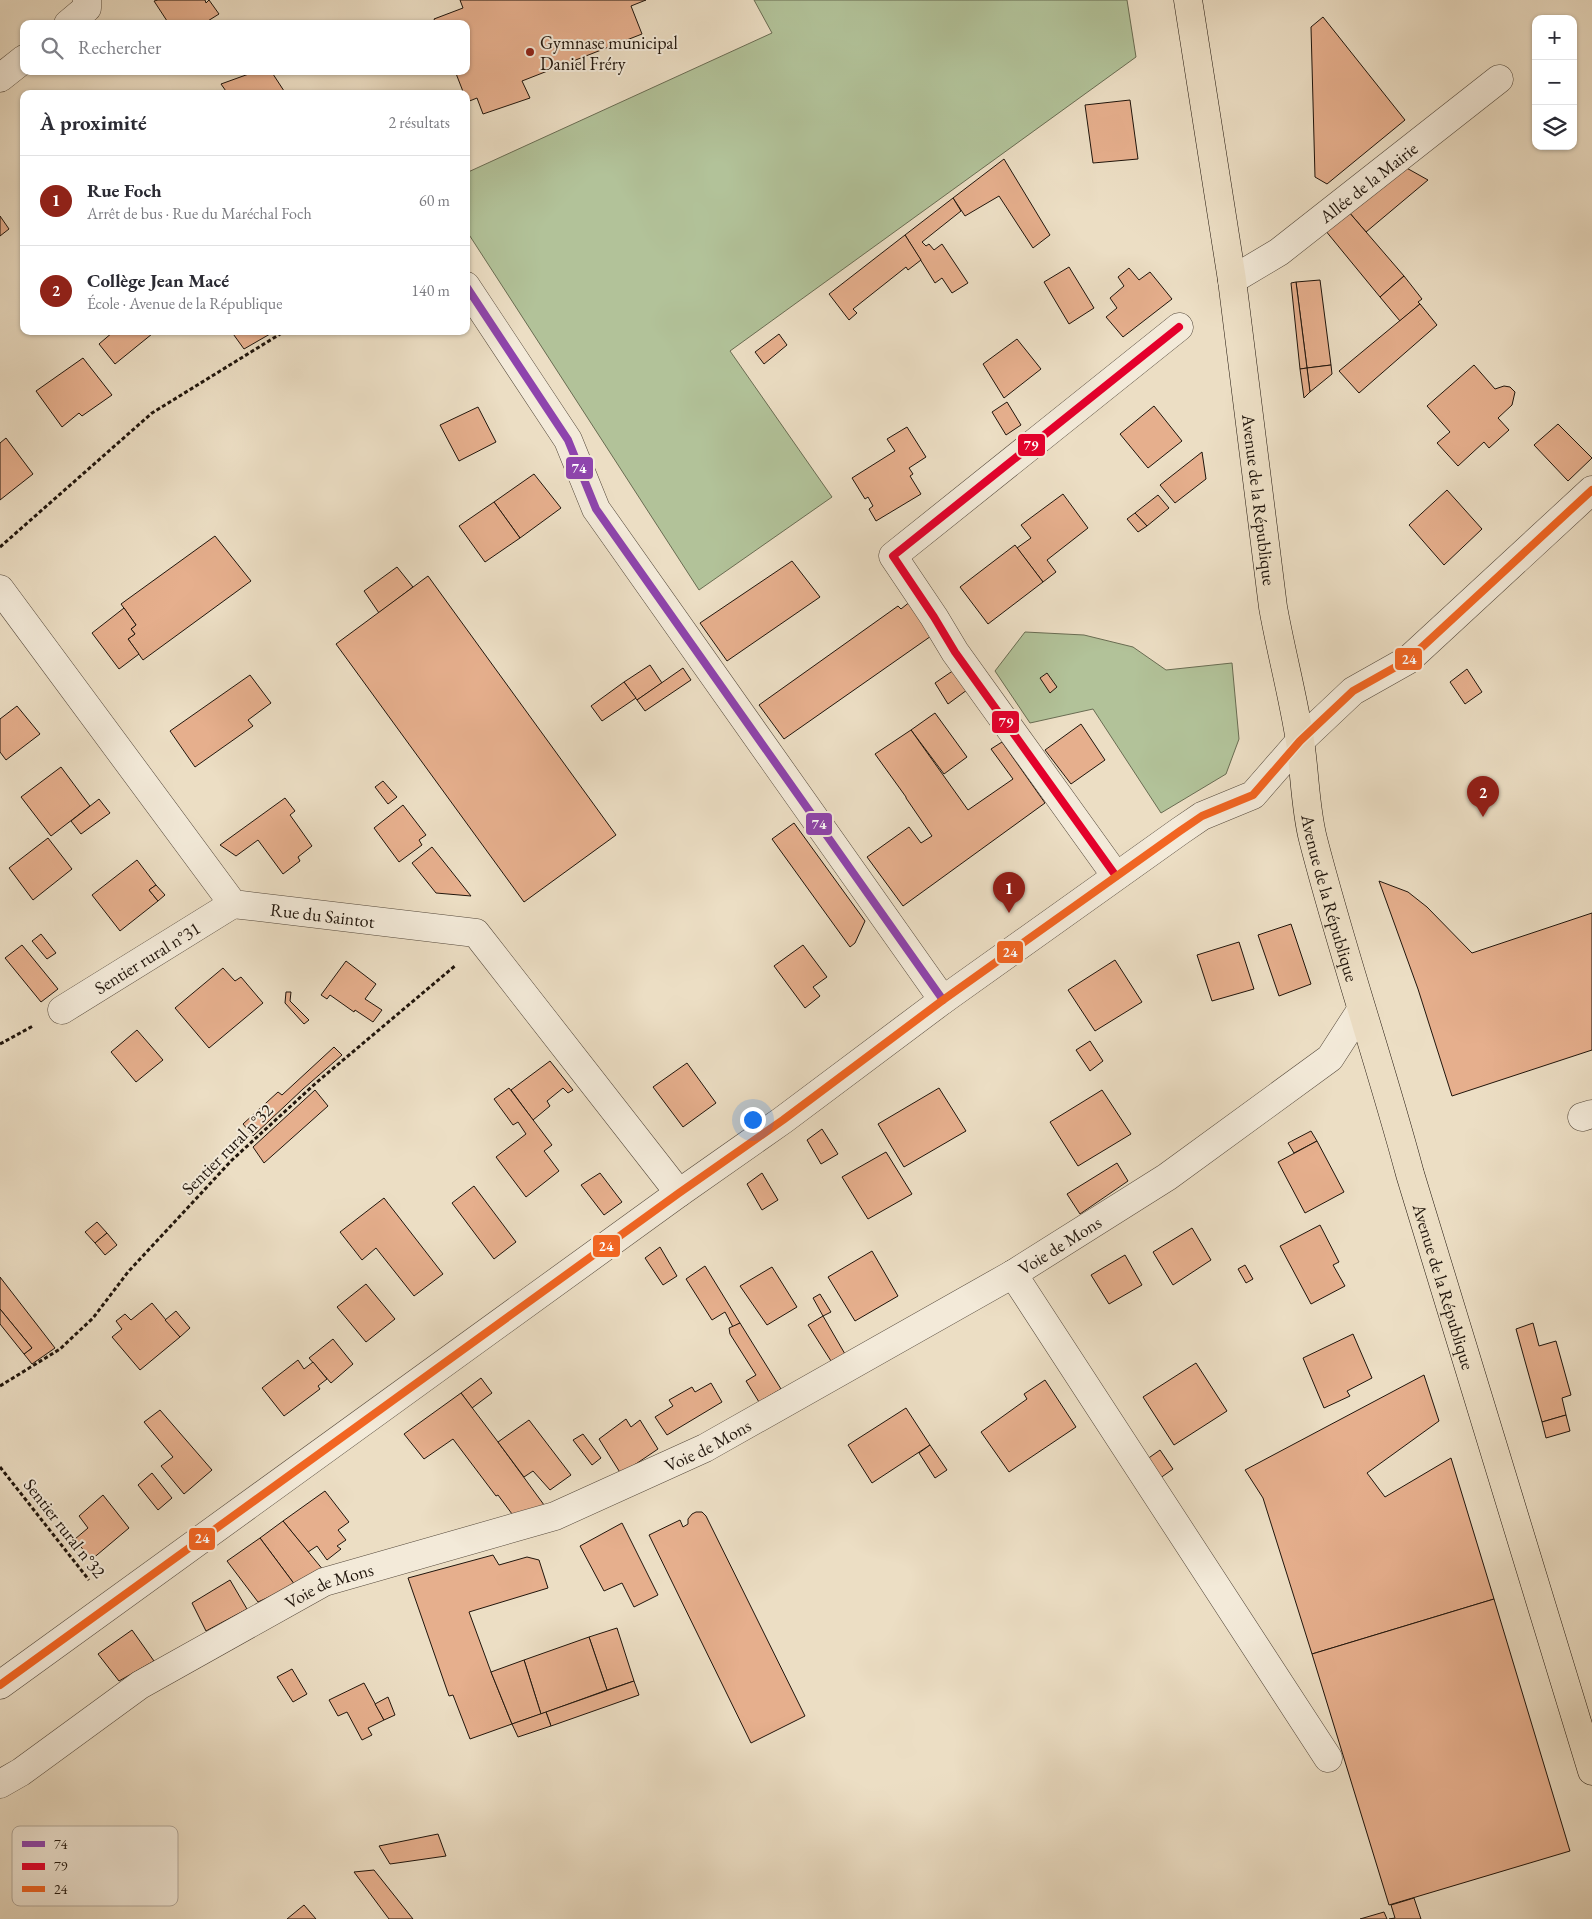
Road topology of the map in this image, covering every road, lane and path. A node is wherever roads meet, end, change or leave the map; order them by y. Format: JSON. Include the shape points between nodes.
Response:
{"nodes":[{"id":1,"x":87,"y":0,"type":"edge"},
{"id":2,"x":1188,"y":0,"type":"edge"},
{"id":3,"x":73,"y":20,"type":"edge"},
{"id":4,"x":20,"y":62,"type":"edge"},
{"id":5,"x":0,"y":78,"type":"edge"},
{"id":6,"x":1499,"y":79,"type":"dead end"},
{"id":7,"x":1232,"y":280,"type":"junction"},
{"id":8,"x":470,"y":292,"type":"edge"},
{"id":9,"x":1180,"y":327,"type":"dead end"},
{"id":10,"x":279,"y":335,"type":"edge"},
{"id":11,"x":1592,"y":490,"type":"edge"},
{"id":12,"x":0,"y":547,"type":"edge"},
{"id":13,"x":0,"y":589,"type":"edge"},
{"id":14,"x":1300,"y":740,"type":"junction"},
{"id":15,"x":1116,"y":876,"type":"junction"},
{"id":16,"x":233,"y":904,"type":"junction"},
{"id":17,"x":476,"y":933,"type":"junction"},
{"id":18,"x":943,"y":1000,"type":"junction"},
{"id":19,"x":62,"y":1010,"type":"dead end"},
{"id":20,"x":1361,"y":1010,"type":"junction"},
{"id":21,"x":679,"y":1193,"type":"junction"},
{"id":22,"x":1013,"y":1274,"type":"junction"},
{"id":23,"x":0,"y":1386,"type":"edge"},
{"id":24,"x":0,"y":1467,"type":"edge"},
{"id":25,"x":109,"y":1606,"type":"junction"},
{"id":26,"x":0,"y":1685,"type":"edge"},
{"id":27,"x":1328,"y":1758,"type":"dead end"},
{"id":28,"x":1592,"y":1771,"type":"edge"},
{"id":29,"x":0,"y":1784,"type":"edge"}],
"edges":[{"from":1,"to":3,"type":"street","via":[[87,8]]},
{"from":2,"to":7,"type":"main road","name":"Avenue de la République"},
{"from":4,"to":5,"type":"street"},
{"from":6,"to":7,"type":"street","name":"Allée de la Mairie","via":[[1279,252]]},
{"from":7,"to":14,"type":"main road","name":"Avenue de la République","via":[[1274,608]]},
{"from":8,"to":18,"type":"street","via":[[568,440],[596,509]]},
{"from":9,"to":15,"type":"street","via":[[893,556],[955,652]]},
{"from":10,"to":12,"type":"path","via":[[152,413]]},
{"from":11,"to":14,"type":"street","via":[[1408,660],[1353,691]]},
{"from":13,"to":16,"type":"street"},
{"from":14,"to":15,"type":"street","via":[[1253,795],[1202,816]]},
{"from":14,"to":20,"type":"main road","name":"Avenue de la République","via":[[1312,837]]},
{"from":15,"to":18,"type":"street"},
{"from":16,"to":17,"type":"street","name":"Rue du Saintot"},
{"from":16,"to":19,"type":"street","name":"Sentier rural n°31"},
{"from":17,"to":21,"type":"street"},
{"from":17,"to":23,"type":"path","name":"Sentier rural n°32","via":[[458,963],[317,1082],[232,1160],[128,1272],[93,1318],[60,1349]]},
{"from":18,"to":21,"type":"street"},
{"from":20,"to":22,"type":"street","name":"Voie de Mons","via":[[1330,1058],[1167,1176]]},
{"from":20,"to":28,"type":"main road","name":"Avenue de la République"},
{"from":21,"to":25,"type":"street"},
{"from":22,"to":27,"type":"street"},
{"from":22,"to":29,"type":"street","name":"Voie de Mons","via":[[705,1448],[555,1516],[324,1582],[140,1685]]},
{"from":24,"to":25,"type":"path","name":"Sentier rural n°32"},
{"from":25,"to":26,"type":"street"}]}
